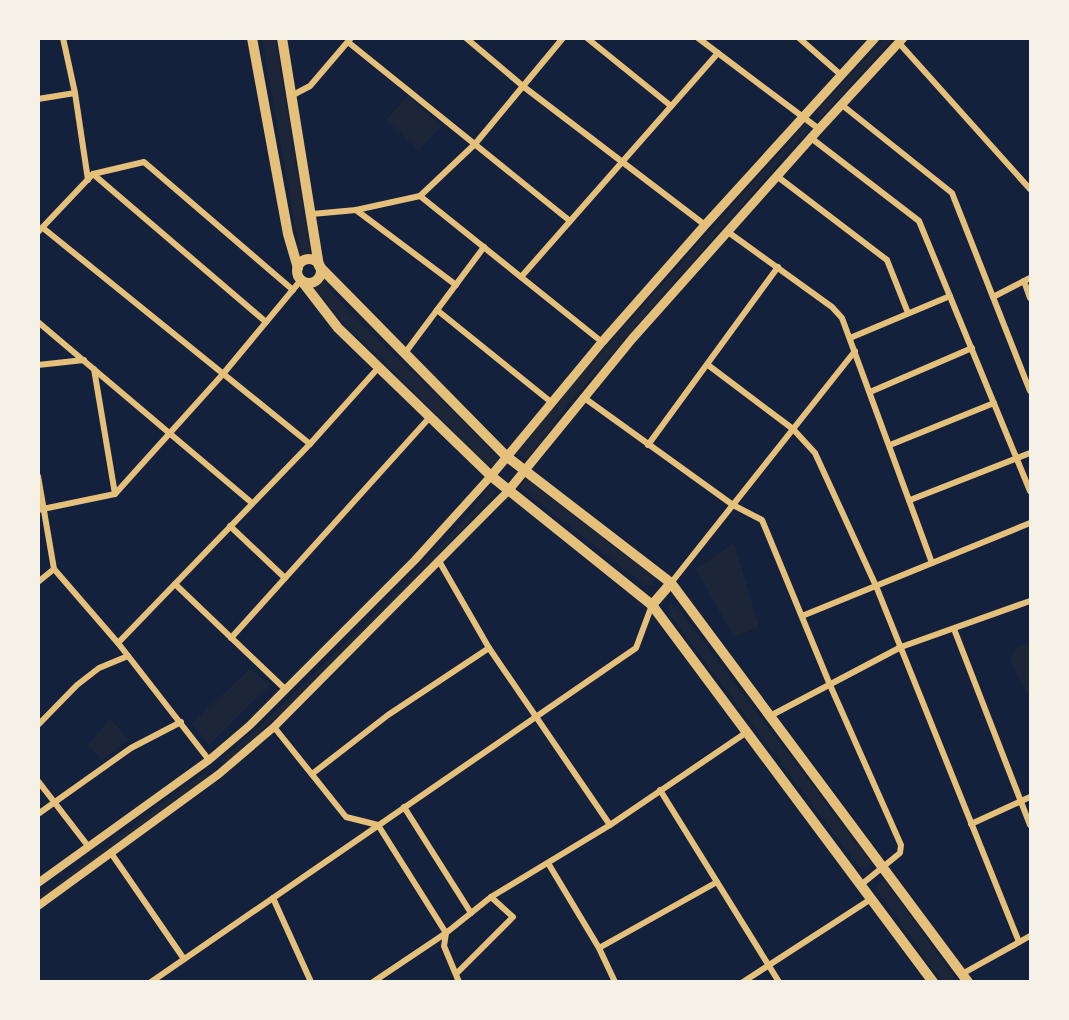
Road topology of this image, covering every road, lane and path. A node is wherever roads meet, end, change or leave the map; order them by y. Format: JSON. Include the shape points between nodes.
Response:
{"nodes":[{"id":1,"x":63,"y":38,"type":"edge"},
{"id":2,"x":252,"y":38,"type":"edge"},
{"id":3,"x":282,"y":38,"type":"edge"},
{"id":4,"x":466,"y":38,"type":"edge"},
{"id":5,"x":563,"y":38,"type":"edge"},
{"id":6,"x":587,"y":38,"type":"edge"},
{"id":7,"x":698,"y":38,"type":"edge"},
{"id":8,"x":799,"y":38,"type":"edge"},
{"id":9,"x":875,"y":38,"type":"edge"},
{"id":10,"x":350,"y":40,"type":"edge"},
{"id":11,"x":901,"y":41,"type":"edge"},
{"id":12,"x":718,"y":52,"type":"junction"},
{"id":13,"x":841,"y":75,"type":"junction"},
{"id":14,"x":524,"y":87,"type":"junction"},
{"id":15,"x":75,"y":93,"type":"junction"},
{"id":16,"x":293,"y":95,"type":"junction"},
{"id":17,"x":38,"y":99,"type":"edge"},
{"id":18,"x":842,"y":105,"type":"junction"},
{"id":19,"x":671,"y":106,"type":"junction"},
{"id":20,"x":803,"y":117,"type":"junction"},
{"id":21,"x":819,"y":129,"type":"junction"},
{"id":22,"x":811,"y":138,"type":"junction"},
{"id":23,"x":475,"y":144,"type":"junction"},
{"id":24,"x":622,"y":162,"type":"junction"},
{"id":25,"x":90,"y":177,"type":"junction"},
{"id":26,"x":778,"y":177,"type":"junction"},
{"id":27,"x":1031,"y":189,"type":"edge"},
{"id":28,"x":420,"y":196,"type":"junction"},
{"id":29,"x":356,"y":210,"type":"junction"},
{"id":30,"x":312,"y":214,"type":"junction"},
{"id":31,"x":570,"y":221,"type":"junction"},
{"id":32,"x":705,"y":225,"type":"junction"},
{"id":33,"x":41,"y":230,"type":"edge"},
{"id":34,"x":728,"y":232,"type":"junction"},
{"id":35,"x":484,"y":247,"type":"junction"},
{"id":36,"x":319,"y":266,"type":"junction"},
{"id":37,"x":778,"y":267,"type":"junction"},
{"id":38,"x":298,"y":268,"type":"junction"},
{"id":39,"x":521,"y":277,"type":"junction"},
{"id":40,"x":1027,"y":279,"type":"edge"},
{"id":41,"x":301,"y":280,"type":"junction"},
{"id":42,"x":456,"y":285,"type":"junction"},
{"id":43,"x":293,"y":290,"type":"junction"},
{"id":44,"x":950,"y":296,"type":"junction"},
{"id":45,"x":993,"y":298,"type":"junction"},
{"id":46,"x":1031,"y":298,"type":"edge"},
{"id":47,"x":437,"y":310,"type":"junction"},
{"id":48,"x":908,"y":313,"type":"junction"},
{"id":49,"x":38,"y":322,"type":"edge"},
{"id":50,"x":266,"y":322,"type":"junction"},
{"id":51,"x":850,"y":338,"type":"junction"},
{"id":52,"x":602,"y":342,"type":"junction"},
{"id":53,"x":972,"y":348,"type":"junction"},
{"id":54,"x":855,"y":351,"type":"junction"},
{"id":55,"x":405,"y":353,"type":"junction"},
{"id":56,"x":84,"y":360,"type":"junction"},
{"id":57,"x":38,"y":365,"type":"edge"},
{"id":58,"x":708,"y":365,"type":"junction"},
{"id":59,"x":379,"y":367,"type":"junction"},
{"id":60,"x":94,"y":369,"type":"junction"},
{"id":61,"x":223,"y":373,"type":"junction"},
{"id":62,"x":1031,"y":391,"type":"edge"},
{"id":63,"x":870,"y":392,"type":"junction"},
{"id":64,"x":583,"y":397,"type":"junction"},
{"id":65,"x":551,"y":402,"type":"junction"},
{"id":66,"x":995,"y":403,"type":"junction"},
{"id":67,"x":430,"y":417,"type":"junction"},
{"id":68,"x":793,"y":429,"type":"junction"},
{"id":69,"x":169,"y":432,"type":"junction"},
{"id":70,"x":310,"y":444,"type":"junction"},
{"id":71,"x":648,"y":445,"type":"junction"},
{"id":72,"x":890,"y":445,"type":"junction"},
{"id":73,"x":1031,"y":453,"type":"edge"},
{"id":74,"x":506,"y":456,"type":"junction"},
{"id":75,"x":1017,"y":457,"type":"junction"},
{"id":76,"x":526,"y":470,"type":"junction"},
{"id":77,"x":38,"y":476,"type":"edge"},
{"id":78,"x":491,"y":476,"type":"junction"},
{"id":79,"x":508,"y":491,"type":"junction"},
{"id":80,"x":1031,"y":491,"type":"edge"},
{"id":81,"x":115,"y":494,"type":"junction"},
{"id":82,"x":909,"y":500,"type":"junction"},
{"id":83,"x":253,"y":503,"type":"junction"},
{"id":84,"x":733,"y":505,"type":"junction"},
{"id":85,"x":41,"y":510,"type":"edge"},
{"id":86,"x":1031,"y":523,"type":"edge"},
{"id":87,"x":230,"y":526,"type":"junction"},
{"id":88,"x":439,"y":561,"type":"junction"},
{"id":89,"x":932,"y":563,"type":"junction"},
{"id":90,"x":54,"y":569,"type":"junction"},
{"id":91,"x":285,"y":578,"type":"junction"},
{"id":92,"x":38,"y":582,"type":"edge"},
{"id":93,"x":671,"y":583,"type":"junction"},
{"id":94,"x":175,"y":584,"type":"junction"},
{"id":95,"x":876,"y":586,"type":"junction"},
{"id":96,"x":1031,"y":601,"type":"edge"},
{"id":97,"x":652,"y":605,"type":"junction"},
{"id":98,"x":802,"y":616,"type":"junction"},
{"id":99,"x":954,"y":629,"type":"junction"},
{"id":100,"x":231,"y":638,"type":"junction"},
{"id":101,"x":118,"y":643,"type":"junction"},
{"id":102,"x":901,"y":647,"type":"junction"},
{"id":103,"x":489,"y":648,"type":"junction"},
{"id":104,"x":128,"y":656,"type":"junction"},
{"id":105,"x":830,"y":685,"type":"junction"},
{"id":106,"x":286,"y":690,"type":"junction"},
{"id":107,"x":770,"y":716,"type":"junction"},
{"id":108,"x":535,"y":717,"type":"junction"},
{"id":109,"x":181,"y":722,"type":"junction"},
{"id":110,"x":38,"y":725,"type":"edge"},
{"id":111,"x":274,"y":727,"type":"junction"},
{"id":112,"x":747,"y":732,"type":"junction"},
{"id":113,"x":209,"y":760,"type":"junction"},
{"id":114,"x":219,"y":774,"type":"junction"},
{"id":115,"x":312,"y":774,"type":"junction"},
{"id":116,"x":38,"y":781,"type":"edge"},
{"id":117,"x":660,"y":790,"type":"junction"},
{"id":118,"x":1031,"y":797,"type":"edge"},
{"id":119,"x":55,"y":801,"type":"junction"},
{"id":120,"x":1021,"y":801,"type":"junction"},
{"id":121,"x":404,"y":807,"type":"junction"},
{"id":122,"x":38,"y":814,"type":"edge"},
{"id":123,"x":971,"y":824,"type":"junction"},
{"id":124,"x":378,"y":825,"type":"junction"},
{"id":125,"x":610,"y":825,"type":"junction"},
{"id":126,"x":1031,"y":825,"type":"edge"},
{"id":127,"x":88,"y":846,"type":"junction"},
{"id":128,"x":111,"y":853,"type":"junction"},
{"id":129,"x":548,"y":863,"type":"junction"},
{"id":130,"x":881,"y":867,"type":"junction"},
{"id":131,"x":717,"y":882,"type":"junction"},
{"id":132,"x":38,"y":883,"type":"edge"},
{"id":133,"x":862,"y":884,"type":"junction"},
{"id":134,"x":491,"y":897,"type":"junction"},
{"id":135,"x":273,"y":898,"type":"junction"},
{"id":136,"x":872,"y":898,"type":"junction"},
{"id":137,"x":38,"y":906,"type":"edge"},
{"id":138,"x":471,"y":913,"type":"junction"},
{"id":139,"x":446,"y":933,"type":"junction"},
{"id":140,"x":1031,"y":936,"type":"edge"},
{"id":141,"x":1019,"y":942,"type":"junction"},
{"id":142,"x":599,"y":948,"type":"junction"},
{"id":143,"x":184,"y":959,"type":"junction"},
{"id":144,"x":768,"y":965,"type":"junction"},
{"id":145,"x":386,"y":973,"type":"junction"},
{"id":146,"x":456,"y":974,"type":"junction"},
{"id":147,"x":965,"y":978,"type":"edge"},
{"id":148,"x":151,"y":982,"type":"edge"},
{"id":149,"x":311,"y":982,"type":"edge"},
{"id":150,"x":373,"y":982,"type":"edge"},
{"id":151,"x":390,"y":982,"type":"edge"},
{"id":152,"x":459,"y":982,"type":"edge"},
{"id":153,"x":615,"y":982,"type":"edge"},
{"id":154,"x":743,"y":982,"type":"edge"},
{"id":155,"x":779,"y":982,"type":"edge"},
{"id":156,"x":933,"y":982,"type":"edge"}],
"edges":[{"from":1,"to":15,"type":"street"},
{"from":2,"to":38,"type":"main road"},
{"from":3,"to":16,"type":"main road"},
{"from":4,"to":14,"type":"street"},
{"from":5,"to":14,"type":"street"},
{"from":6,"to":19,"type":"street"},
{"from":7,"to":12,"type":"street"},
{"from":8,"to":13,"type":"street"},
{"from":9,"to":13,"type":"main road"},
{"from":10,"to":16,"type":"street","via":[[310,86]]},
{"from":10,"to":23,"type":"street"},
{"from":11,"to":18,"type":"main road"},
{"from":11,"to":27,"type":"street"},
{"from":12,"to":19,"type":"street"},
{"from":12,"to":20,"type":"street"},
{"from":13,"to":20,"type":"main road"},
{"from":14,"to":23,"type":"street"},
{"from":14,"to":24,"type":"street"},
{"from":15,"to":17,"type":"street"},
{"from":15,"to":25,"type":"street"},
{"from":16,"to":30,"type":"main road"},
{"from":18,"to":21,"type":"main road"},
{"from":18,"to":45,"type":"street","via":[[952,193]]},
{"from":19,"to":24,"type":"street"},
{"from":20,"to":21,"type":"street"},
{"from":20,"to":32,"type":"main road"},
{"from":21,"to":22,"type":"main road"},
{"from":22,"to":26,"type":"main road"},
{"from":22,"to":44,"type":"street","via":[[919,221]]},
{"from":23,"to":28,"type":"street"},
{"from":23,"to":31,"type":"street"},
{"from":24,"to":31,"type":"street"},
{"from":24,"to":32,"type":"street"},
{"from":25,"to":33,"type":"street"},
{"from":25,"to":43,"type":"street","via":[[144,162]]},
{"from":25,"to":50,"type":"street"},
{"from":26,"to":34,"type":"main road"},
{"from":26,"to":48,"type":"street","via":[[887,260]]},
{"from":28,"to":29,"type":"street"},
{"from":28,"to":35,"type":"street"},
{"from":29,"to":30,"type":"street"},
{"from":29,"to":42,"type":"street"},
{"from":30,"to":36,"type":"main road"},
{"from":31,"to":39,"type":"street"},
{"from":32,"to":52,"type":"main road"},
{"from":33,"to":61,"type":"street"},
{"from":34,"to":37,"type":"street"},
{"from":34,"to":64,"type":"main road"},
{"from":35,"to":39,"type":"street"},
{"from":35,"to":42,"type":"street"},
{"from":36,"to":38,"type":"main road","via":[[307,260]]},
{"from":36,"to":41,"type":"main road","via":[[316,281]]},
{"from":36,"to":55,"type":"main road"},
{"from":37,"to":51,"type":"street","via":[[832,307]]},
{"from":37,"to":58,"type":"street"},
{"from":38,"to":41,"type":"main road"},
{"from":39,"to":52,"type":"street"},
{"from":40,"to":45,"type":"street"},
{"from":40,"to":46,"type":"street"},
{"from":41,"to":43,"type":"street"},
{"from":41,"to":59,"type":"main road","via":[[338,328]]},
{"from":42,"to":47,"type":"street"},
{"from":43,"to":50,"type":"street"},
{"from":44,"to":48,"type":"street"},
{"from":44,"to":53,"type":"street"},
{"from":45,"to":62,"type":"street"},
{"from":47,"to":55,"type":"street"},
{"from":47,"to":65,"type":"street"},
{"from":48,"to":51,"type":"street"},
{"from":49,"to":56,"type":"street"},
{"from":50,"to":61,"type":"street"},
{"from":51,"to":54,"type":"street"},
{"from":52,"to":65,"type":"main road"},
{"from":53,"to":63,"type":"street"},
{"from":53,"to":66,"type":"street"},
{"from":54,"to":63,"type":"street"},
{"from":54,"to":68,"type":"street"},
{"from":55,"to":74,"type":"main road"},
{"from":56,"to":57,"type":"street"},
{"from":56,"to":60,"type":"street"},
{"from":58,"to":68,"type":"street"},
{"from":58,"to":71,"type":"street"},
{"from":59,"to":67,"type":"main road"},
{"from":59,"to":70,"type":"street"},
{"from":60,"to":69,"type":"street"},
{"from":60,"to":81,"type":"street"},
{"from":61,"to":69,"type":"street"},
{"from":61,"to":70,"type":"street"},
{"from":63,"to":72,"type":"street"},
{"from":64,"to":71,"type":"street"},
{"from":64,"to":76,"type":"main road"},
{"from":65,"to":74,"type":"main road"},
{"from":66,"to":72,"type":"street"},
{"from":66,"to":75,"type":"street"},
{"from":67,"to":78,"type":"main road"},
{"from":67,"to":91,"type":"street"},
{"from":68,"to":84,"type":"street"},
{"from":68,"to":95,"type":"street","via":[[815,453]]},
{"from":69,"to":81,"type":"street"},
{"from":69,"to":83,"type":"street"},
{"from":70,"to":83,"type":"street"},
{"from":71,"to":84,"type":"street"},
{"from":72,"to":82,"type":"street"},
{"from":73,"to":75,"type":"street"},
{"from":74,"to":76,"type":"main road"},
{"from":74,"to":78,"type":"main road"},
{"from":75,"to":80,"type":"street"},
{"from":75,"to":82,"type":"street"},
{"from":76,"to":79,"type":"main road"},
{"from":76,"to":93,"type":"main road"},
{"from":77,"to":85,"type":"street"},
{"from":78,"to":79,"type":"main road"},
{"from":78,"to":106,"type":"street"},
{"from":79,"to":88,"type":"street"},
{"from":79,"to":97,"type":"main road"},
{"from":81,"to":85,"type":"street"},
{"from":82,"to":89,"type":"street"},
{"from":83,"to":87,"type":"street"},
{"from":84,"to":93,"type":"street"},
{"from":84,"to":98,"type":"street","via":[[762,520]]},
{"from":85,"to":90,"type":"street"},
{"from":86,"to":89,"type":"street"},
{"from":87,"to":91,"type":"street"},
{"from":87,"to":94,"type":"street"},
{"from":88,"to":103,"type":"street"},
{"from":88,"to":111,"type":"street"},
{"from":89,"to":95,"type":"street"},
{"from":90,"to":92,"type":"street"},
{"from":90,"to":101,"type":"street"},
{"from":91,"to":100,"type":"street"},
{"from":93,"to":97,"type":"main road"},
{"from":93,"to":107,"type":"main road"},
{"from":94,"to":100,"type":"street"},
{"from":94,"to":101,"type":"street"},
{"from":95,"to":98,"type":"street"},
{"from":95,"to":102,"type":"street"},
{"from":96,"to":99,"type":"street"},
{"from":97,"to":108,"type":"street","via":[[636,648]]},
{"from":97,"to":112,"type":"main road"},
{"from":98,"to":105,"type":"street"},
{"from":99,"to":102,"type":"street"},
{"from":99,"to":120,"type":"street"},
{"from":100,"to":106,"type":"street"},
{"from":101,"to":104,"type":"street"},
{"from":102,"to":105,"type":"street"},
{"from":102,"to":123,"type":"street"},
{"from":103,"to":108,"type":"street"},
{"from":103,"to":115,"type":"street","via":[[388,715]]},
{"from":104,"to":109,"type":"street"},
{"from":104,"to":110,"type":"street","via":[[99,668]]},
{"from":105,"to":107,"type":"street"},
{"from":105,"to":130,"type":"street","via":[[901,845],[900,853]]},
{"from":106,"to":113,"type":"street"},
{"from":107,"to":130,"type":"main road"},
{"from":108,"to":121,"type":"street"},
{"from":108,"to":125,"type":"street"},
{"from":109,"to":113,"type":"street"},
{"from":109,"to":119,"type":"street","via":[[131,748]]},
{"from":111,"to":114,"type":"street"},
{"from":111,"to":115,"type":"street"},
{"from":112,"to":117,"type":"street"},
{"from":112,"to":133,"type":"main road"},
{"from":113,"to":114,"type":"street"},
{"from":113,"to":127,"type":"street"},
{"from":114,"to":128,"type":"street"},
{"from":115,"to":124,"type":"street","via":[[346,817]]},
{"from":116,"to":119,"type":"street"},
{"from":117,"to":125,"type":"street"},
{"from":117,"to":131,"type":"street"},
{"from":118,"to":120,"type":"street"},
{"from":119,"to":122,"type":"street"},
{"from":119,"to":127,"type":"street"},
{"from":120,"to":123,"type":"street"},
{"from":120,"to":126,"type":"street"},
{"from":121,"to":124,"type":"street"},
{"from":121,"to":138,"type":"street"},
{"from":123,"to":141,"type":"street"},
{"from":124,"to":135,"type":"street"},
{"from":124,"to":139,"type":"street"},
{"from":125,"to":129,"type":"street"},
{"from":127,"to":132,"type":"street"},
{"from":128,"to":137,"type":"street"},
{"from":128,"to":143,"type":"street"},
{"from":129,"to":134,"type":"street"},
{"from":129,"to":142,"type":"street"},
{"from":130,"to":133,"type":"street"},
{"from":130,"to":147,"type":"main road"},
{"from":131,"to":142,"type":"street"},
{"from":131,"to":144,"type":"street"},
{"from":133,"to":136,"type":"main road"},
{"from":134,"to":138,"type":"street"},
{"from":134,"to":146,"type":"street","via":[[513,917]]},
{"from":135,"to":143,"type":"street"},
{"from":135,"to":149,"type":"street"},
{"from":136,"to":144,"type":"street"},
{"from":136,"to":156,"type":"main road"},
{"from":138,"to":139,"type":"street"},
{"from":139,"to":145,"type":"street"},
{"from":139,"to":146,"type":"street","via":[[444,946]]},
{"from":140,"to":141,"type":"street"},
{"from":141,"to":147,"type":"street"},
{"from":142,"to":153,"type":"street"},
{"from":143,"to":148,"type":"street"},
{"from":144,"to":154,"type":"street"},
{"from":144,"to":155,"type":"street"},
{"from":145,"to":150,"type":"street"},
{"from":145,"to":151,"type":"street"},
{"from":146,"to":152,"type":"street"}]}
